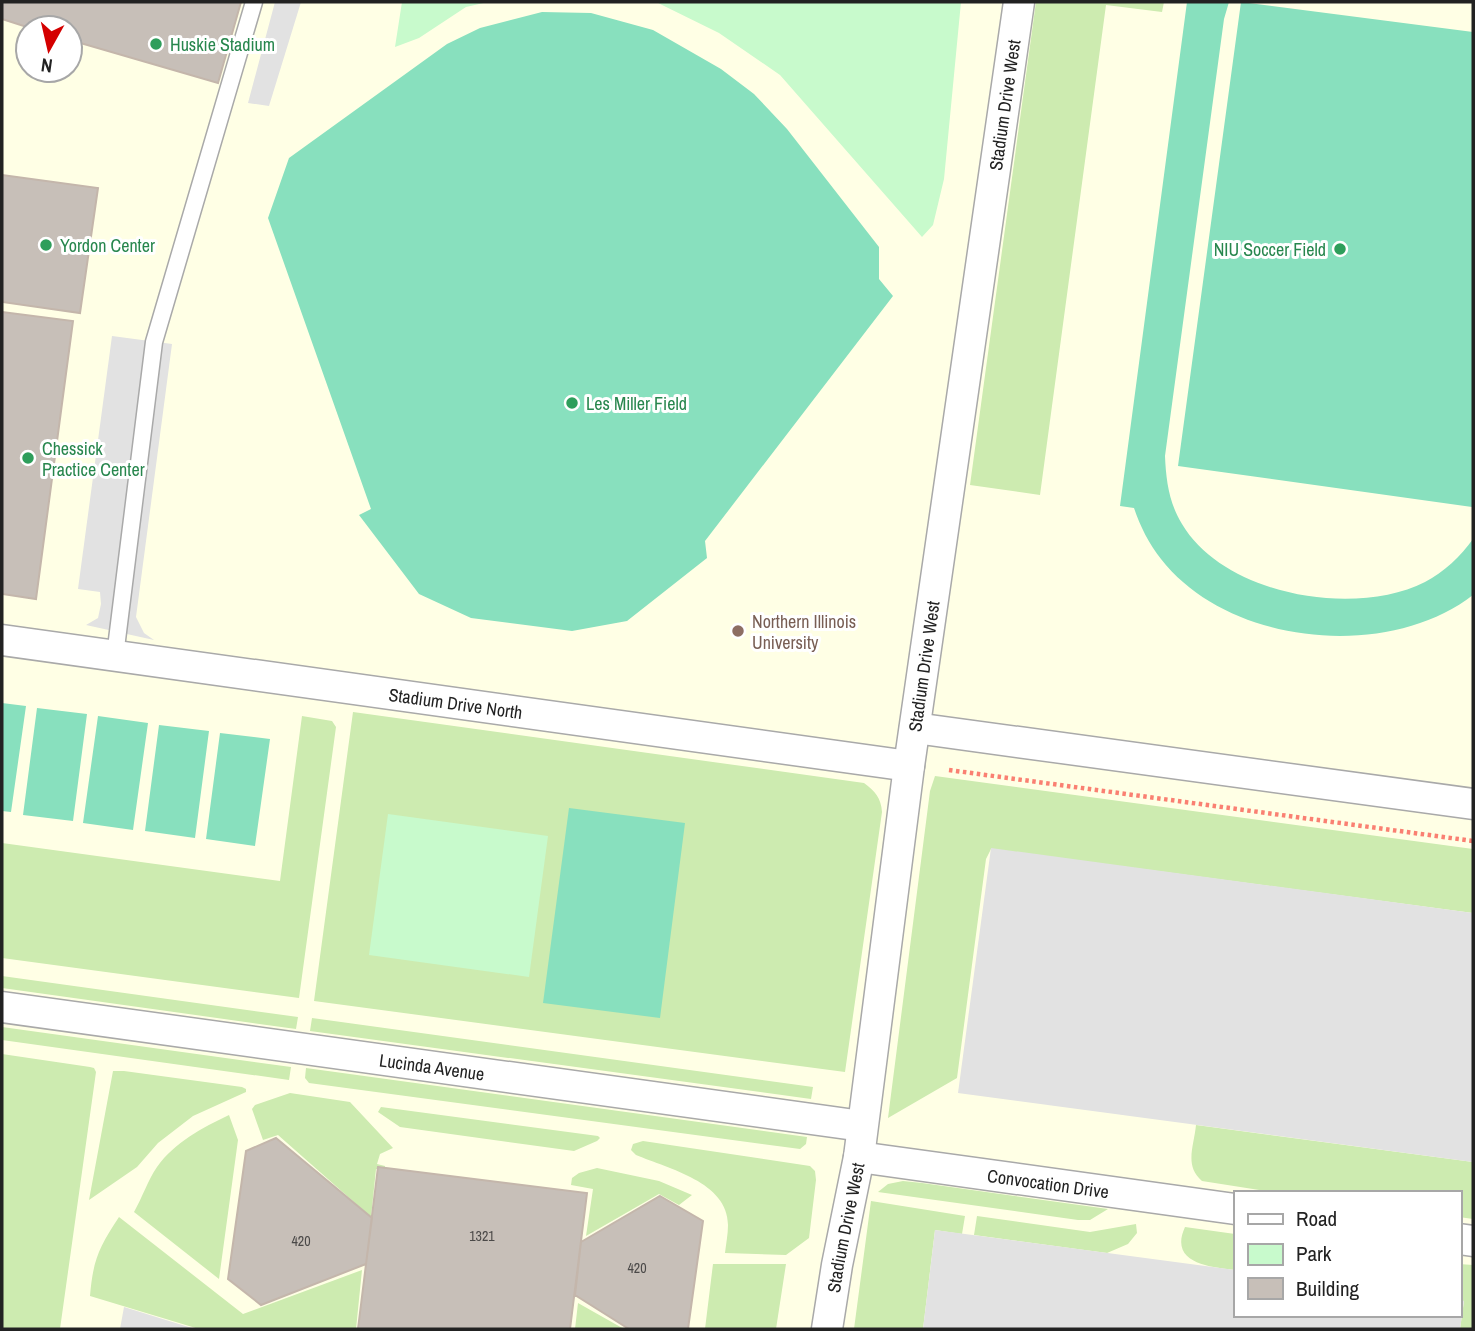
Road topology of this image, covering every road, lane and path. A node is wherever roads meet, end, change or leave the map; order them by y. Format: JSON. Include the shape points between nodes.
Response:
{"nodes":[{"id":1,"x":254,"y":2,"type":"edge"},
{"id":2,"x":1019,"y":2,"type":"edge"},
{"id":3,"x":2,"y":640,"type":"edge"},
{"id":4,"x":115,"y":656,"type":"junction"},
{"id":5,"x":915,"y":729,"type":"junction"},
{"id":6,"x":909,"y":766,"type":"junction"},
{"id":7,"x":949,"y":770,"type":"dead end"},
{"id":8,"x":1473,"y":804,"type":"edge"},
{"id":9,"x":1473,"y":841,"type":"edge"},
{"id":10,"x":2,"y":1007,"type":"edge"},
{"id":11,"x":862,"y":1126,"type":"junction"},
{"id":12,"x":859,"y":1157,"type":"junction"},
{"id":13,"x":1234,"y":1209,"type":"edge"},
{"id":14,"x":827,"y":1329,"type":"edge"}],
"edges":[{"from":1,"to":4,"type":"lane","via":[[154,342]]},
{"from":2,"to":5,"type":"street","name":"Stadium Drive West"},
{"from":3,"to":4,"type":"street","name":"Stadium Drive North"},
{"from":4,"to":6,"type":"street","name":"Stadium Drive North"},
{"from":5,"to":6,"type":"street","name":"Stadium Drive West"},
{"from":5,"to":8,"type":"street"},
{"from":6,"to":11,"type":"street","name":"Stadium Drive West"},
{"from":7,"to":9,"type":"path"},
{"from":10,"to":11,"type":"street","name":"Lucinda Avenue"},
{"from":11,"to":12,"type":"street","name":"Stadium Drive West"},
{"from":12,"to":13,"type":"street","name":"Convocation Drive"},
{"from":12,"to":14,"type":"street","name":"Stadium Drive West"}]}
